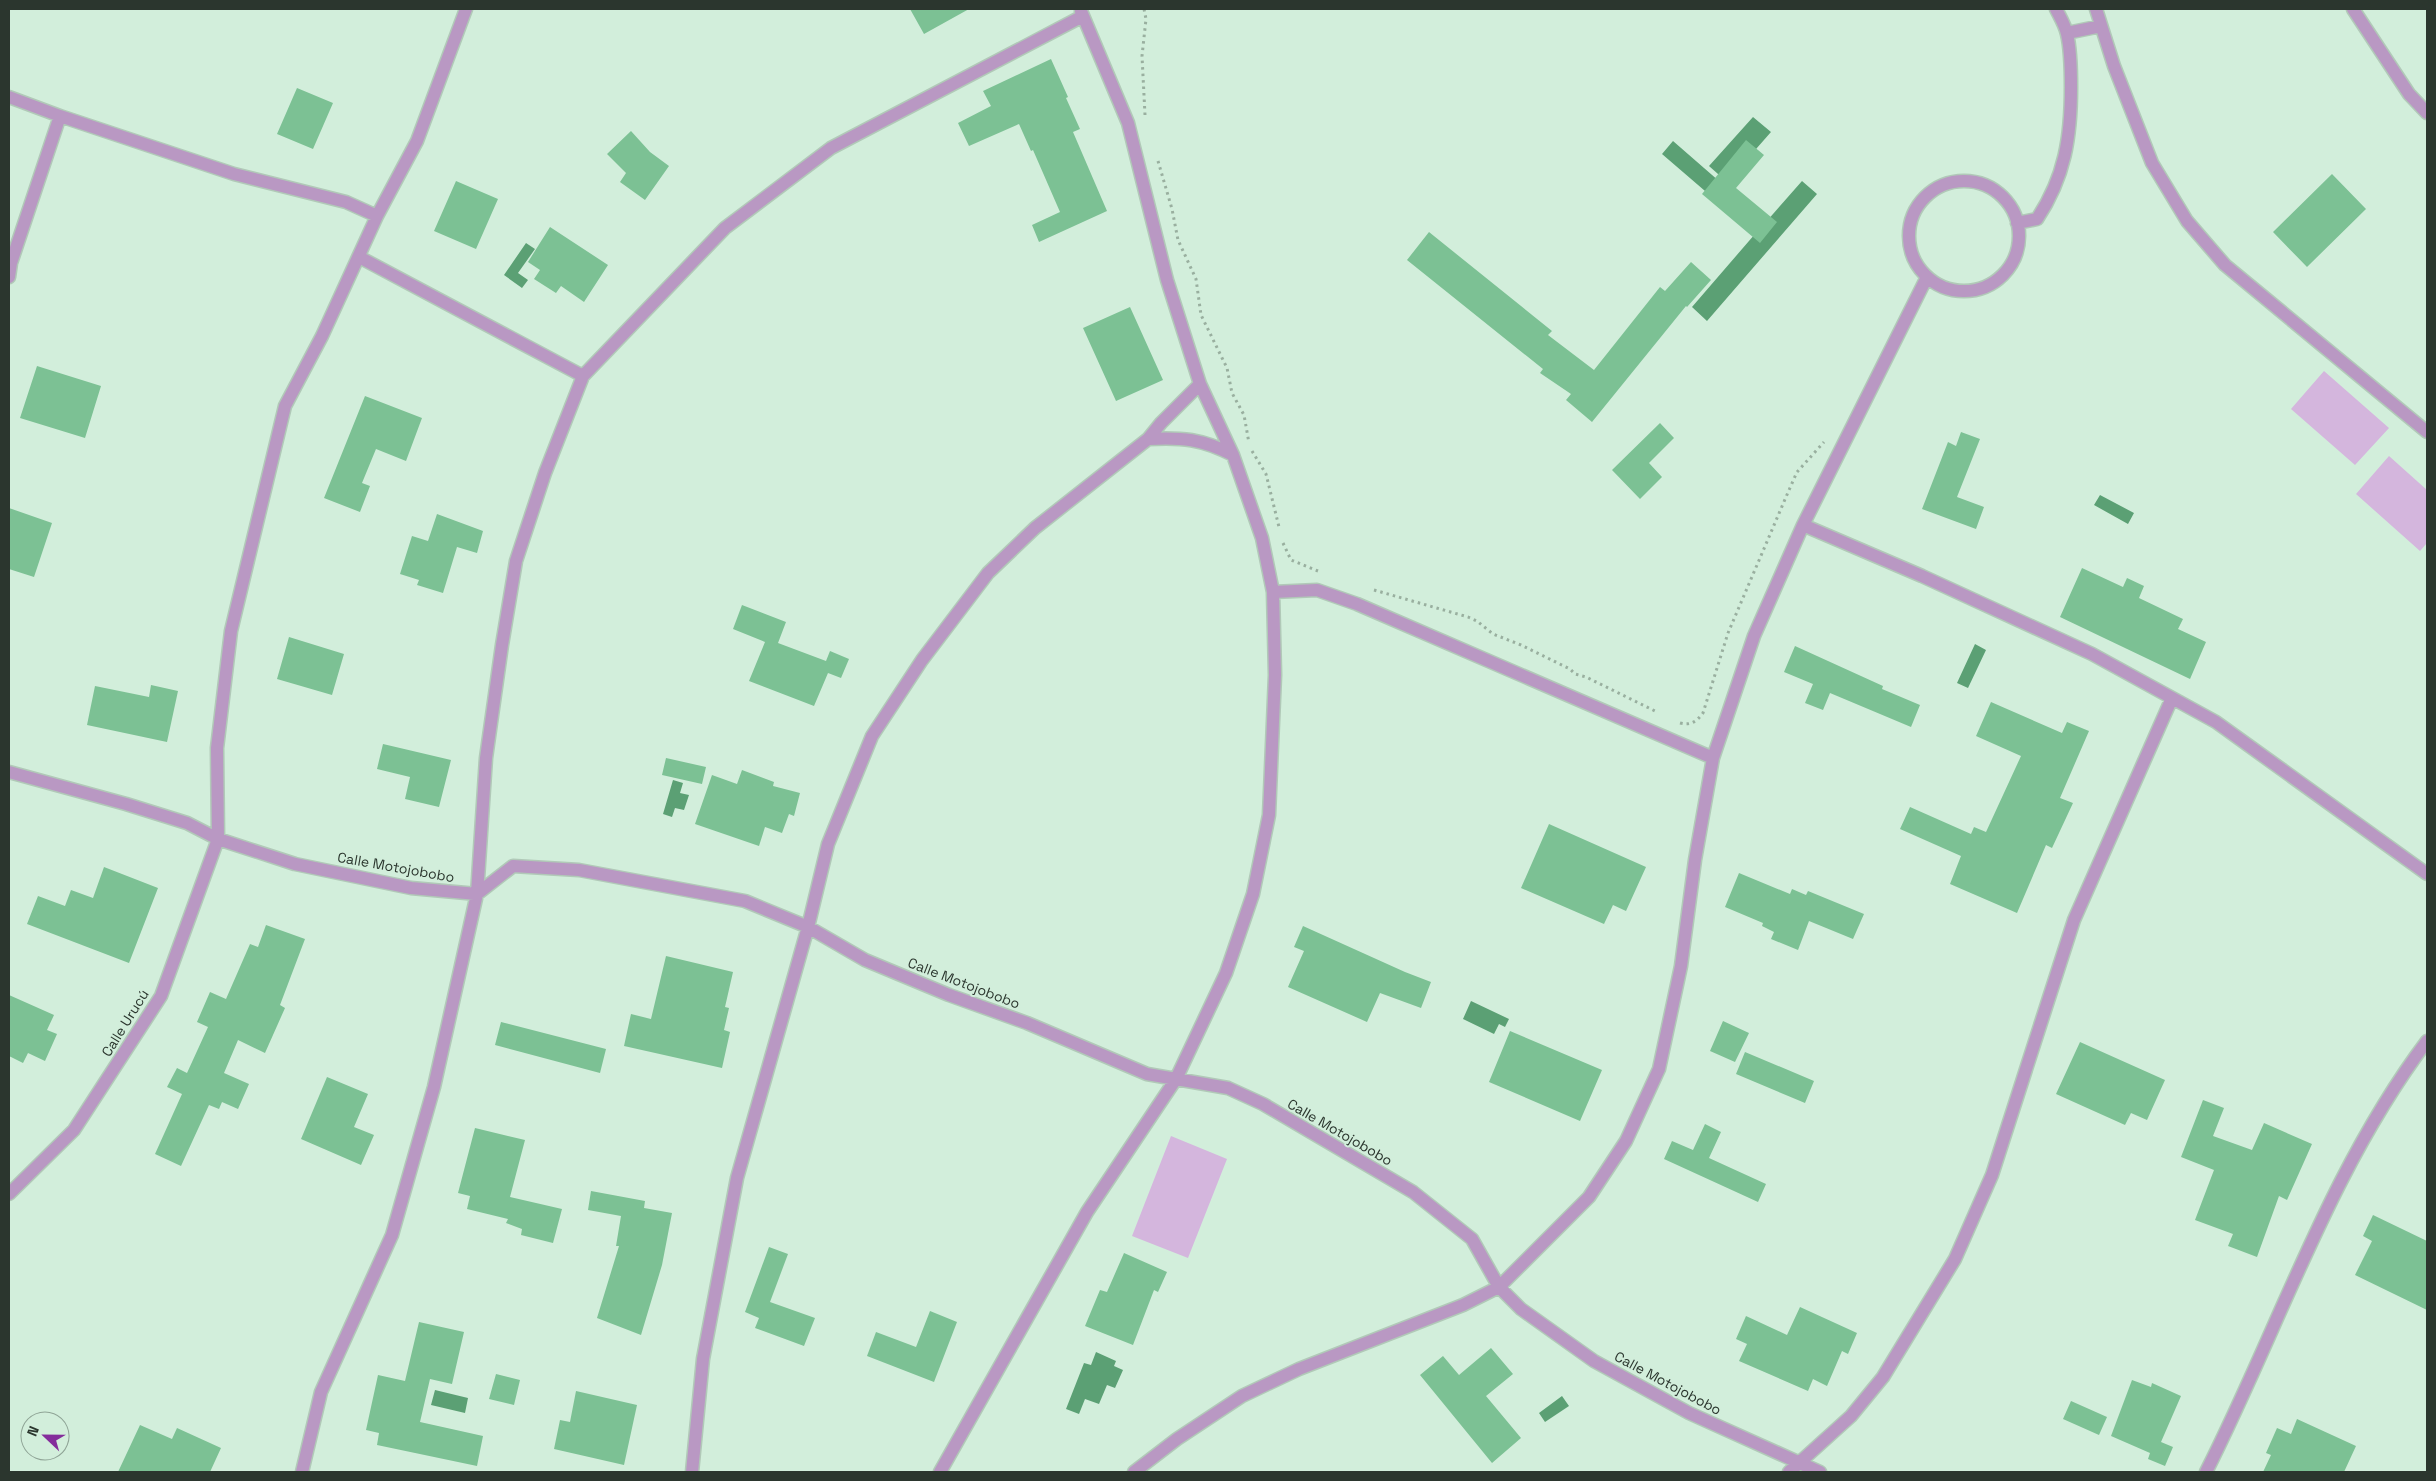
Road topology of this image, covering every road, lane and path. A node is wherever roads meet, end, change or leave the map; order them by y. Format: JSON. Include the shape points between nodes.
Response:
{"nodes":[{"id":1,"x":466,"y":9,"type":"edge"},
{"id":2,"x":1144,"y":9,"type":"edge"},
{"id":3,"x":2056,"y":9,"type":"edge"},
{"id":4,"x":2096,"y":9,"type":"edge"},
{"id":5,"x":2353,"y":9,"type":"edge"},
{"id":6,"x":1082,"y":13,"type":"edge"},
{"id":7,"x":2101,"y":26,"type":"junction"},
{"id":8,"x":2067,"y":33,"type":"junction"},
{"id":9,"x":9,"y":97,"type":"edge"},
{"id":10,"x":2427,"y":114,"type":"edge"},
{"id":11,"x":60,"y":116,"type":"junction"},
{"id":12,"x":1145,"y":118,"type":"dead end"},
{"id":13,"x":1155,"y":154,"type":"dead end"},
{"id":14,"x":377,"y":216,"type":"junction"},
{"id":15,"x":2017,"y":223,"type":"junction"},
{"id":16,"x":360,"y":257,"type":"junction"},
{"id":17,"x":9,"y":277,"type":"edge"},
{"id":18,"x":1927,"y":277,"type":"junction"},
{"id":19,"x":583,"y":376,"type":"junction"},
{"id":20,"x":1200,"y":384,"type":"junction"},
{"id":21,"x":2427,"y":432,"type":"edge"},
{"id":22,"x":1148,"y":439,"type":"junction"},
{"id":23,"x":1825,"y":441,"type":"dead end"},
{"id":24,"x":1232,"y":455,"type":"junction"},
{"id":25,"x":1803,"y":525,"type":"junction"},
{"id":26,"x":1321,"y":572,"type":"dead end"},
{"id":27,"x":1368,"y":588,"type":"dead end"},
{"id":28,"x":1273,"y":592,"type":"junction"},
{"id":29,"x":2172,"y":698,"type":"junction"},
{"id":30,"x":1660,"y":714,"type":"dead end"},
{"id":31,"x":1674,"y":722,"type":"dead end"},
{"id":32,"x":1713,"y":758,"type":"junction"},
{"id":33,"x":9,"y":772,"type":"edge"},
{"id":34,"x":218,"y":839,"type":"junction"},
{"id":35,"x":2427,"y":874,"type":"edge"},
{"id":36,"x":478,"y":894,"type":"junction"},
{"id":37,"x":808,"y":927,"type":"junction"},
{"id":38,"x":2427,"y":1041,"type":"edge"},
{"id":39,"x":1176,"y":1079,"type":"junction"},
{"id":40,"x":9,"y":1194,"type":"edge"},
{"id":41,"x":1499,"y":1287,"type":"junction"},
{"id":42,"x":1794,"y":1468,"type":"edge"},
{"id":43,"x":302,"y":1472,"type":"edge"},
{"id":44,"x":692,"y":1472,"type":"edge"},
{"id":45,"x":940,"y":1472,"type":"edge"},
{"id":46,"x":1134,"y":1472,"type":"edge"},
{"id":47,"x":1820,"y":1472,"type":"edge"},
{"id":48,"x":2206,"y":1472,"type":"edge"}],
"edges":[{"from":1,"to":14,"type":"street","via":[[417,141]]},
{"from":2,"to":12,"type":"path"},
{"from":3,"to":8,"type":"street"},
{"from":4,"to":7,"type":"street"},
{"from":5,"to":10,"type":"street","via":[[2409,94]]},
{"from":6,"to":19,"type":"street","via":[[831,148],[725,228]]},
{"from":6,"to":20,"type":"street","via":[[1128,123],[1167,280]]},
{"from":7,"to":8,"type":"street"},
{"from":7,"to":21,"type":"street","via":[[2152,163],[2186,221],[2226,265]]},
{"from":8,"to":15,"type":"street","via":[[2071,127],[2065,156],[2048,202],[2037,220]]},
{"from":9,"to":11,"type":"street"},
{"from":11,"to":14,"type":"street","via":[[234,174],[346,202]]},
{"from":11,"to":17,"type":"street"},
{"from":13,"to":26,"type":"path","via":[[1178,240],[1196,279],[1201,315],[1227,368],[1228,383],[1244,414],[1252,450],[1266,474],[1287,555],[1291,560]]},
{"from":14,"to":16,"type":"street"},
{"from":15,"to":18,"type":"street","via":[[2020,235],[2016,256],[2004,274],[1987,287],[1966,292],[1952,290]]},
{"from":15,"to":18,"type":"street","via":[[2015,213],[2002,196],[1984,184],[1963,181],[1942,186],[1924,198],[1913,217],[1909,238],[1914,259]]},
{"from":16,"to":19,"type":"street"},
{"from":16,"to":34,"type":"street","via":[[285,406],[258,515],[230,641],[217,748]]},
{"from":18,"to":25,"type":"street"},
{"from":19,"to":36,"type":"street","via":[[545,473],[516,561],[486,758]]},
{"from":20,"to":22,"type":"street"},
{"from":20,"to":24,"type":"street"},
{"from":22,"to":24,"type":"street","via":[[1186,439],[1211,444]]},
{"from":22,"to":37,"type":"street","via":[[1035,528],[988,572],[922,660],[872,736],[828,844]]},
{"from":23,"to":31,"type":"path","via":[[1797,472],[1728,633],[1703,713],[1693,723]]},
{"from":24,"to":28,"type":"street","via":[[1262,538]]},
{"from":25,"to":29,"type":"street","via":[[2092,654]]},
{"from":25,"to":32,"type":"street","via":[[1754,636]]},
{"from":27,"to":30,"type":"path","via":[[1477,621],[1493,634]]},
{"from":28,"to":32,"type":"street","via":[[1317,590],[1356,604]]},
{"from":28,"to":39,"type":"street","via":[[1276,674],[1269,815],[1253,894],[1226,973]]},
{"from":29,"to":35,"type":"street","via":[[2216,722]]},
{"from":29,"to":42,"type":"street","via":[[2074,920],[1992,1175],[1955,1259],[1883,1377],[1850,1416]]},
{"from":32,"to":41,"type":"street","via":[[1680,966],[1659,1069],[1626,1141],[1589,1197]]},
{"from":33,"to":34,"type":"street","name":"Calle Motojobobo","via":[[187,823]]},
{"from":34,"to":36,"type":"street","name":"Calle Motojobobo","via":[[313,868],[411,888]]},
{"from":34,"to":40,"type":"street","name":"Calle Urucú","via":[[161,996],[74,1130]]},
{"from":36,"to":37,"type":"street","name":"Calle Motojobobo","via":[[512,866],[579,870],[745,901]]},
{"from":36,"to":43,"type":"street","via":[[434,1087],[392,1235],[321,1392]]},
{"from":37,"to":39,"type":"street","name":"Calle Motojobobo","via":[[865,960],[949,995],[1027,1023],[1147,1074]]},
{"from":37,"to":44,"type":"street","via":[[737,1178],[703,1359]]},
{"from":38,"to":48,"type":"street","via":[[2398,1080],[2351,1160],[2307,1250],[2239,1407]]},
{"from":39,"to":41,"type":"street","name":"Calle Motojobobo","via":[[1228,1088],[1262,1104],[1413,1192],[1472,1239]]},
{"from":39,"to":45,"type":"street","via":[[1087,1212]]},
{"from":41,"to":42,"type":"street","name":"Calle Motojobobo","via":[[1521,1309],[1594,1361]]},
{"from":41,"to":46,"type":"street","via":[[1463,1306],[1299,1369],[1242,1396]]},
{"from":42,"to":47,"type":"street","name":"Calle Motojobobo"}]}
